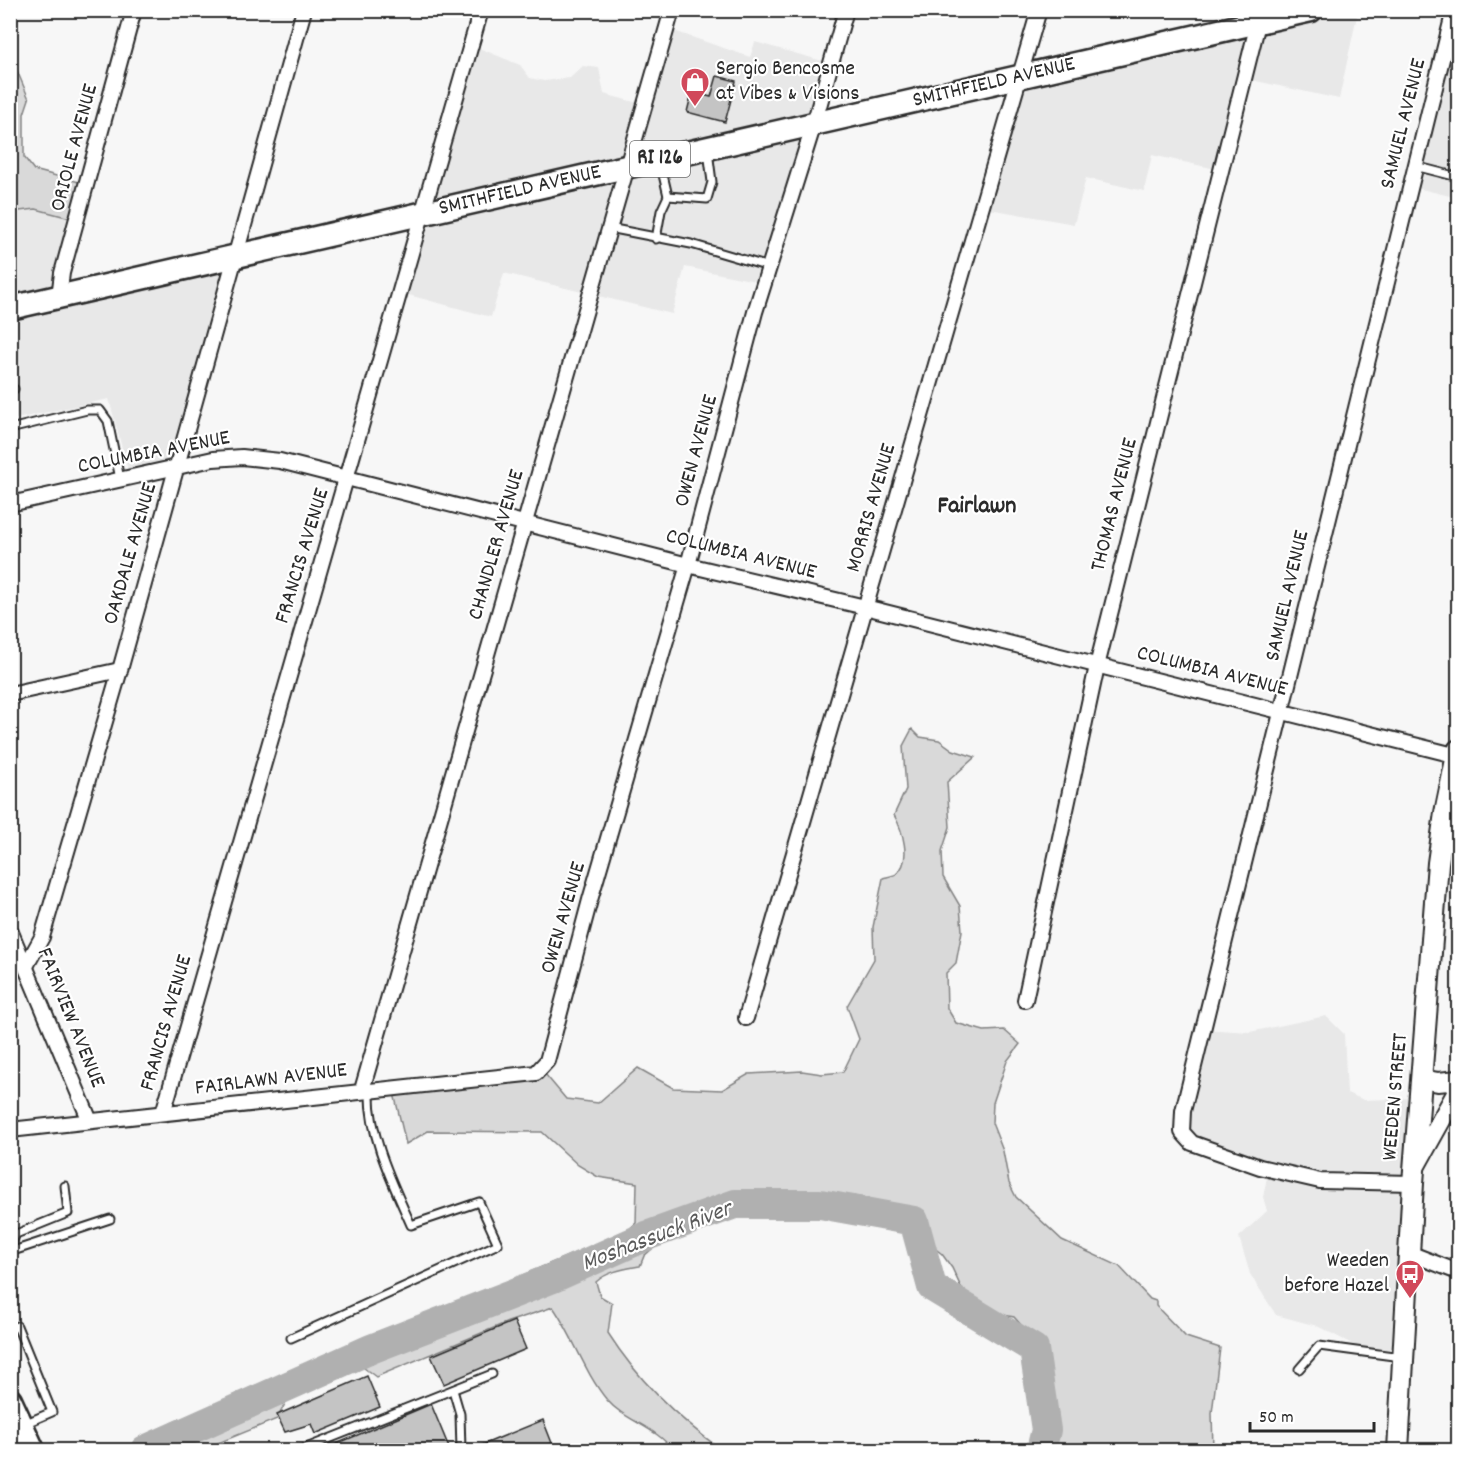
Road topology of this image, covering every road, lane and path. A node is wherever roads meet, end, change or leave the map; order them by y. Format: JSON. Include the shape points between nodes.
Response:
{"nodes":[{"id":1,"x":134,"y":10,"type":"edge"},
{"id":2,"x":304,"y":10,"type":"edge"},
{"id":3,"x":481,"y":10,"type":"edge"},
{"id":4,"x":672,"y":10,"type":"edge"},
{"id":5,"x":846,"y":10,"type":"edge"},
{"id":6,"x":1039,"y":10,"type":"edge"},
{"id":7,"x":1311,"y":10,"type":"edge"},
{"id":8,"x":1454,"y":10,"type":"edge"},
{"id":9,"x":1249,"y":19,"type":"edge"},
{"id":10,"x":1020,"y":77,"type":"junction"},
{"id":11,"x":814,"y":124,"type":"junction"},
{"id":12,"x":708,"y":148,"type":"junction"},
{"id":13,"x":659,"y":159,"type":"junction"},
{"id":14,"x":1415,"y":166,"type":"junction"},
{"id":15,"x":627,"y":167,"type":"junction"},
{"id":16,"x":1458,"y":177,"type":"edge"},
{"id":17,"x":668,"y":196,"type":"junction"},
{"id":18,"x":424,"y":214,"type":"junction"},
{"id":19,"x":609,"y":228,"type":"junction"},
{"id":20,"x":656,"y":239,"type":"junction"},
{"id":21,"x":235,"y":259,"type":"junction"},
{"id":22,"x":769,"y":267,"type":"junction"},
{"id":23,"x":59,"y":297,"type":"junction"},
{"id":24,"x":10,"y":308,"type":"edge"},
{"id":25,"x":10,"y":429,"type":"edge"},
{"id":26,"x":178,"y":466,"type":"junction"},
{"id":27,"x":349,"y":477,"type":"junction"},
{"id":28,"x":120,"y":479,"type":"junction"},
{"id":29,"x":10,"y":504,"type":"edge"},
{"id":30,"x":526,"y":522,"type":"junction"},
{"id":31,"x":688,"y":565,"type":"junction"},
{"id":32,"x":865,"y":607,"type":"junction"},
{"id":33,"x":1097,"y":666,"type":"junction"},
{"id":34,"x":120,"y":670,"type":"junction"},
{"id":35,"x":10,"y":694,"type":"edge"},
{"id":36,"x":1282,"y":711,"type":"junction"},
{"id":37,"x":1458,"y":754,"type":"edge"},
{"id":38,"x":10,"y":930,"type":"edge"},
{"id":39,"x":26,"y":966,"type":"junction"},
{"id":40,"x":1025,"y":1000,"type":"dead end"},
{"id":41,"x":746,"y":1018,"type":"dead end"},
{"id":42,"x":536,"y":1073,"type":"joint"},
{"id":43,"x":1422,"y":1079,"type":"junction"},
{"id":44,"x":366,"y":1090,"type":"junction"},
{"id":45,"x":1458,"y":1091,"type":"edge"},
{"id":46,"x":163,"y":1113,"type":"junction"},
{"id":47,"x":90,"y":1121,"type":"junction"},
{"id":48,"x":10,"y":1130,"type":"edge"},
{"id":49,"x":1414,"y":1176,"type":"junction"},
{"id":50,"x":65,"y":1186,"type":"dead end"},
{"id":51,"x":110,"y":1219,"type":"dead end"},
{"id":52,"x":10,"y":1246,"type":"edge"},
{"id":53,"x":10,"y":1252,"type":"edge"},
{"id":54,"x":1409,"y":1253,"type":"junction"},
{"id":55,"x":1458,"y":1272,"type":"edge"},
{"id":56,"x":14,"y":1327,"type":"edge"},
{"id":57,"x":291,"y":1338,"type":"dead end"},
{"id":58,"x":1403,"y":1357,"type":"junction"},
{"id":59,"x":1299,"y":1369,"type":"dead end"},
{"id":60,"x":492,"y":1374,"type":"dead end"},
{"id":61,"x":453,"y":1390,"type":"junction"},
{"id":62,"x":10,"y":1400,"type":"edge"},
{"id":63,"x":22,"y":1425,"type":"junction"},
{"id":64,"x":30,"y":1450,"type":"edge"},
{"id":65,"x":301,"y":1450,"type":"edge"},
{"id":66,"x":461,"y":1450,"type":"edge"},
{"id":67,"x":1398,"y":1450,"type":"edge"},
{"id":68,"x":1448,"y":1450,"type":"edge"},
{"id":69,"x":1458,"y":1450,"type":"edge"}],
"edges":[{"from":1,"to":23,"type":"street","name":"ORIOLE AVENUE","via":[[62,273]]},
{"from":2,"to":21,"type":"street","name":"OAKDALE AVENUE"},
{"from":3,"to":18,"type":"street","name":"FRANCIS AVENUE"},
{"from":4,"to":15,"type":"street","name":"CHANDLER AVENUE"},
{"from":5,"to":11,"type":"street","name":"OWEN AVENUE"},
{"from":6,"to":10,"type":"street","name":"MORRIS AVENUE"},
{"from":7,"to":9,"type":"main road","name":"SMITHFIELD AVENUE","number":"RI 126"},
{"from":8,"to":14,"type":"street","name":"SAMUEL AVENUE"},
{"from":9,"to":10,"type":"main road","name":"SMITHFIELD AVENUE","number":"RI 126"},
{"from":9,"to":33,"type":"street","name":"THOMAS AVENUE"},
{"from":10,"to":11,"type":"main road","name":"SMITHFIELD AVENUE","number":"RI 126"},
{"from":10,"to":32,"type":"street","name":"MORRIS AVENUE"},
{"from":11,"to":12,"type":"main road","name":"SMITHFIELD AVENUE","number":"RI 126"},
{"from":11,"to":22,"type":"street","name":"OWEN AVENUE"},
{"from":12,"to":13,"type":"main road","name":"SMITHFIELD AVENUE","number":"RI 126"},
{"from":12,"to":17,"type":"lane","via":[[712,182],[707,199]]},
{"from":13,"to":15,"type":"main road","name":"SMITHFIELD AVENUE","number":"RI 126"},
{"from":13,"to":17,"type":"lane"},
{"from":14,"to":16,"type":"lane"},
{"from":14,"to":36,"type":"street","name":"SAMUEL AVENUE"},
{"from":15,"to":18,"type":"main road","name":"SMITHFIELD AVENUE","number":"RI 126"},
{"from":15,"to":19,"type":"street","name":"CHANDLER AVENUE"},
{"from":17,"to":20,"type":"lane"},
{"from":18,"to":21,"type":"main road","name":"SMITHFIELD AVENUE","number":"RI 126"},
{"from":18,"to":27,"type":"street","name":"FRANCIS AVENUE"},
{"from":19,"to":20,"type":"lane"},
{"from":19,"to":30,"type":"street","name":"CHANDLER AVENUE"},
{"from":20,"to":22,"type":"lane","via":[[691,244]]},
{"from":21,"to":23,"type":"main road","name":"SMITHFIELD AVENUE","number":"RI 126"},
{"from":21,"to":26,"type":"street","name":"OAKDALE AVENUE"},
{"from":22,"to":31,"type":"street","name":"OWEN AVENUE"},
{"from":23,"to":24,"type":"main road","name":"SMITHFIELD AVENUE","number":"RI 126"},
{"from":25,"to":28,"type":"lane","via":[[100,410],[108,421]]},
{"from":26,"to":27,"type":"street","name":"COLUMBIA AVENUE","via":[[213,459],[266,458]]},
{"from":26,"to":28,"type":"street","name":"COLUMBIA AVENUE"},
{"from":26,"to":34,"type":"street","name":"OAKDALE AVENUE"},
{"from":27,"to":30,"type":"street","name":"COLUMBIA AVENUE"},
{"from":27,"to":46,"type":"street","name":"FRANCIS AVENUE"},
{"from":28,"to":29,"type":"street","name":"COLUMBIA AVENUE"},
{"from":30,"to":31,"type":"street","name":"COLUMBIA AVENUE"},
{"from":30,"to":44,"type":"street","name":"CHANDLER AVENUE"},
{"from":31,"to":32,"type":"street","name":"COLUMBIA AVENUE"},
{"from":31,"to":42,"type":"street","name":"OWEN AVENUE","via":[[546,1061]]},
{"from":32,"to":33,"type":"street","name":"COLUMBIA AVENUE"},
{"from":32,"to":41,"type":"street","name":"MORRIS AVENUE"},
{"from":33,"to":36,"type":"street","name":"COLUMBIA AVENUE"},
{"from":33,"to":40,"type":"street","name":"THOMAS AVENUE"},
{"from":34,"to":35,"type":"street"},
{"from":34,"to":39,"type":"street","name":"OAKDALE AVENUE","via":[[42,937]]},
{"from":36,"to":37,"type":"street","name":"COLUMBIA AVENUE"},
{"from":36,"to":49,"type":"street","name":"SAMUEL AVENUE","via":[[1183,1111],[1182,1132],[1192,1143],[1270,1170],[1320,1181]]},
{"from":37,"to":43,"type":"main road","name":"WEEDEN STREET","via":[[1438,863]]},
{"from":38,"to":39,"type":"street","name":"FAIRVIEW AVENUE"},
{"from":39,"to":47,"type":"street","name":"FAIRVIEW AVENUE"},
{"from":42,"to":44,"type":"street","name":"FAIRLAWN AVENUE"},
{"from":43,"to":45,"type":"street"},
{"from":43,"to":49,"type":"main road","name":"WEEDEN STREET"},
{"from":44,"to":46,"type":"street","name":"FAIRLAWN AVENUE"},
{"from":44,"to":57,"type":"lane","via":[[392,1182],[411,1225],[479,1202],[498,1244]]},
{"from":45,"to":49,"type":"street"},
{"from":46,"to":47,"type":"street","name":"FAIRLAWN AVENUE"},
{"from":47,"to":48,"type":"street","name":"FAIRLAWN AVENUE"},
{"from":49,"to":54,"type":"main road","name":"WEEDEN STREET"},
{"from":50,"to":52,"type":"lane","via":[[68,1213],[16,1234]]},
{"from":51,"to":53,"type":"lane"},
{"from":54,"to":55,"type":"street"},
{"from":54,"to":58,"type":"main road","name":"WEEDEN STREET"},
{"from":56,"to":63,"type":"lane","via":[[52,1412]]},
{"from":58,"to":59,"type":"lane","via":[[1319,1346]]},
{"from":58,"to":67,"type":"main road","name":"WEEDEN STREET"},
{"from":60,"to":61,"type":"lane"},
{"from":61,"to":65,"type":"lane"},
{"from":61,"to":66,"type":"lane","via":[[460,1414]]},
{"from":62,"to":63,"type":"main road"},
{"from":63,"to":64,"type":"main road"},
{"from":68,"to":69,"type":"lane"}]}
